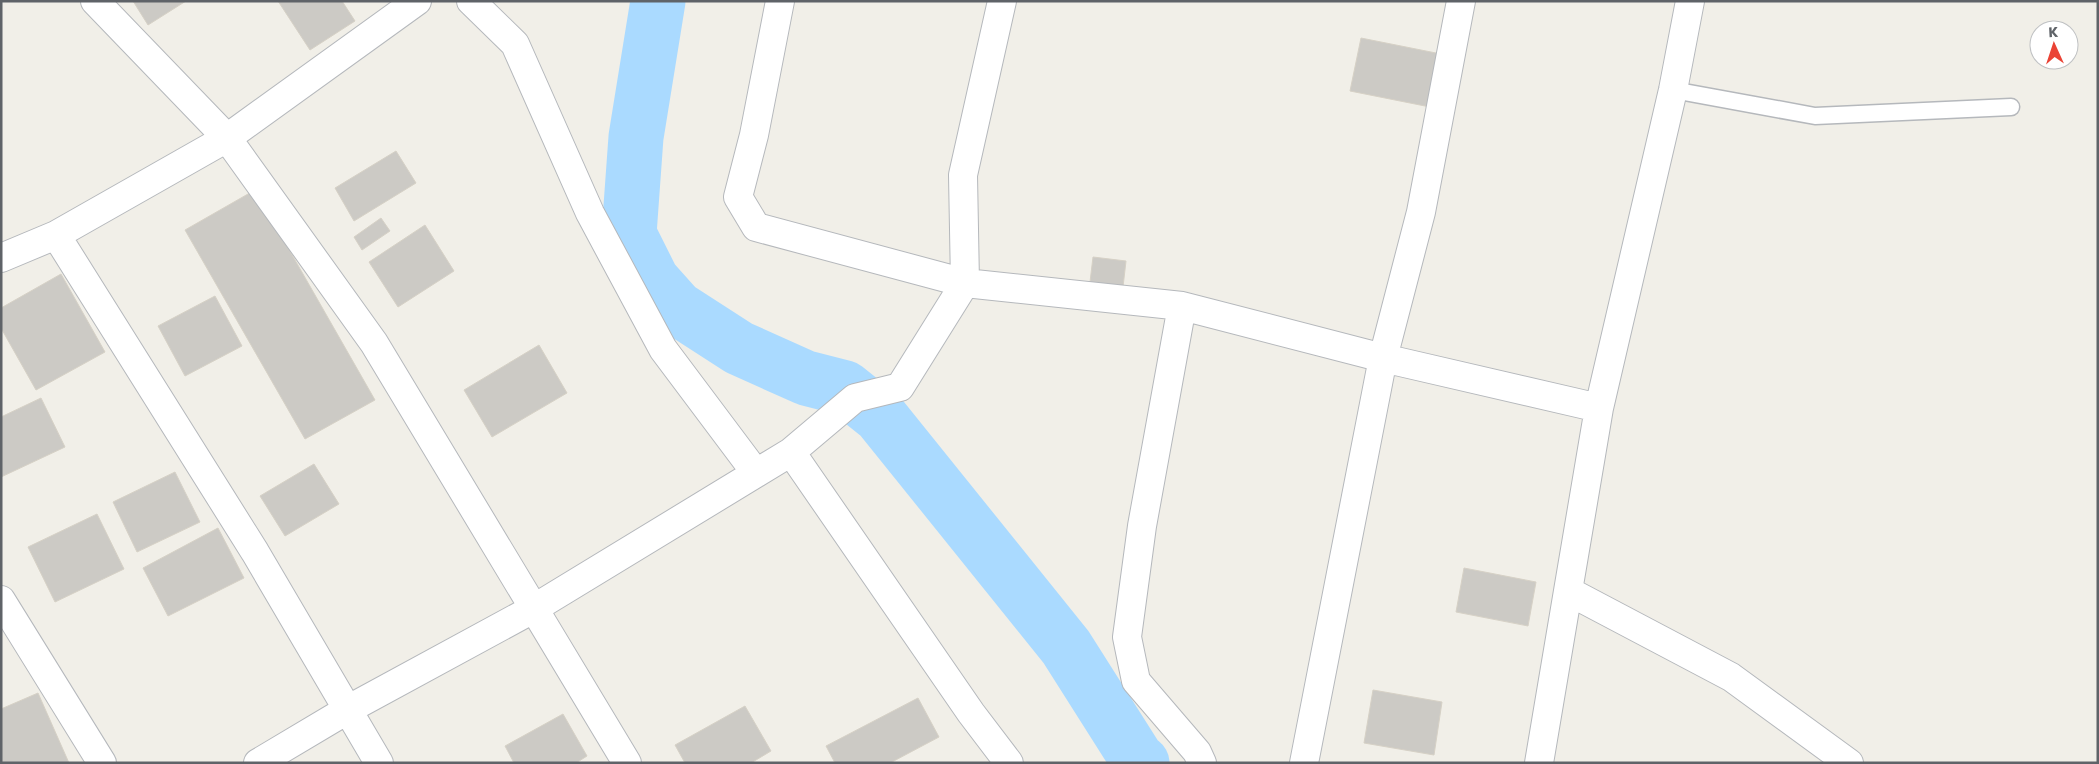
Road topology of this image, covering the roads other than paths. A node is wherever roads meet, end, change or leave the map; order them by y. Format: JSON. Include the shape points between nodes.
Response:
{"nodes":[{"id":1,"x":95,"y":1,"type":"edge"},
{"id":2,"x":416,"y":1,"type":"edge"},
{"id":3,"x":471,"y":1,"type":"edge"},
{"id":4,"x":780,"y":1,"type":"edge"},
{"id":5,"x":1002,"y":1,"type":"edge"},
{"id":6,"x":1461,"y":1,"type":"edge"},
{"id":7,"x":1690,"y":1,"type":"edge"},
{"id":8,"x":1673,"y":90,"type":"junction"},
{"id":9,"x":2011,"y":107,"type":"dead end"},
{"id":10,"x":227,"y":138,"type":"junction"},
{"id":11,"x":56,"y":235,"type":"junction"},
{"id":12,"x":1,"y":258,"type":"edge"},
{"id":13,"x":965,"y":283,"type":"junction"},
{"id":14,"x":1182,"y":306,"type":"junction"},
{"id":15,"x":1383,"y":358,"type":"junction"},
{"id":16,"x":1599,"y":408,"type":"junction"},
{"id":17,"x":791,"y":452,"type":"junction"},
{"id":18,"x":756,"y":473,"type":"junction"},
{"id":19,"x":1568,"y":592,"type":"junction"},
{"id":20,"x":1,"y":600,"type":"edge"},
{"id":21,"x":533,"y":609,"type":"junction"},
{"id":22,"x":347,"y":710,"type":"junction"},
{"id":23,"x":102,"y":763,"type":"edge"},
{"id":24,"x":258,"y":763,"type":"edge"},
{"id":25,"x":379,"y":763,"type":"edge"},
{"id":26,"x":627,"y":763,"type":"edge"},
{"id":27,"x":1010,"y":763,"type":"edge"},
{"id":28,"x":1202,"y":763,"type":"edge"},
{"id":29,"x":1304,"y":763,"type":"edge"},
{"id":30,"x":1539,"y":763,"type":"edge"},
{"id":31,"x":1849,"y":763,"type":"edge"}],
"edges":[{"from":1,"to":10,"type":"street"},
{"from":2,"to":10,"type":"street"},
{"from":3,"to":18,"type":"street","via":[[515,44],[590,213],[663,349]]},
{"from":4,"to":13,"type":"street","via":[[754,135],[738,197],[756,227]]},
{"from":5,"to":13,"type":"street","via":[[963,175]]},
{"from":6,"to":15,"type":"street","via":[[1421,212]]},
{"from":7,"to":8,"type":"street"},
{"from":8,"to":9,"type":"lane","via":[[1815,116]]},
{"from":8,"to":16,"type":"street"},
{"from":10,"to":11,"type":"street"},
{"from":10,"to":21,"type":"street","via":[[374,344]]},
{"from":11,"to":12,"type":"street"},
{"from":11,"to":22,"type":"street","via":[[255,552]]},
{"from":13,"to":14,"type":"street"},
{"from":13,"to":17,"type":"street","via":[[900,387],[856,398]]},
{"from":14,"to":15,"type":"street"},
{"from":14,"to":28,"type":"street","via":[[1142,526],[1127,637],[1136,681],[1197,752]]},
{"from":15,"to":16,"type":"street"},
{"from":15,"to":29,"type":"street"},
{"from":16,"to":19,"type":"street"},
{"from":17,"to":18,"type":"street"},
{"from":17,"to":27,"type":"street","via":[[971,714]]},
{"from":18,"to":21,"type":"street"},
{"from":19,"to":30,"type":"street"},
{"from":19,"to":31,"type":"street","via":[[1731,677]]},
{"from":20,"to":23,"type":"street"},
{"from":21,"to":22,"type":"street"},
{"from":21,"to":26,"type":"street"},
{"from":22,"to":24,"type":"street"},
{"from":22,"to":25,"type":"street"}]}
